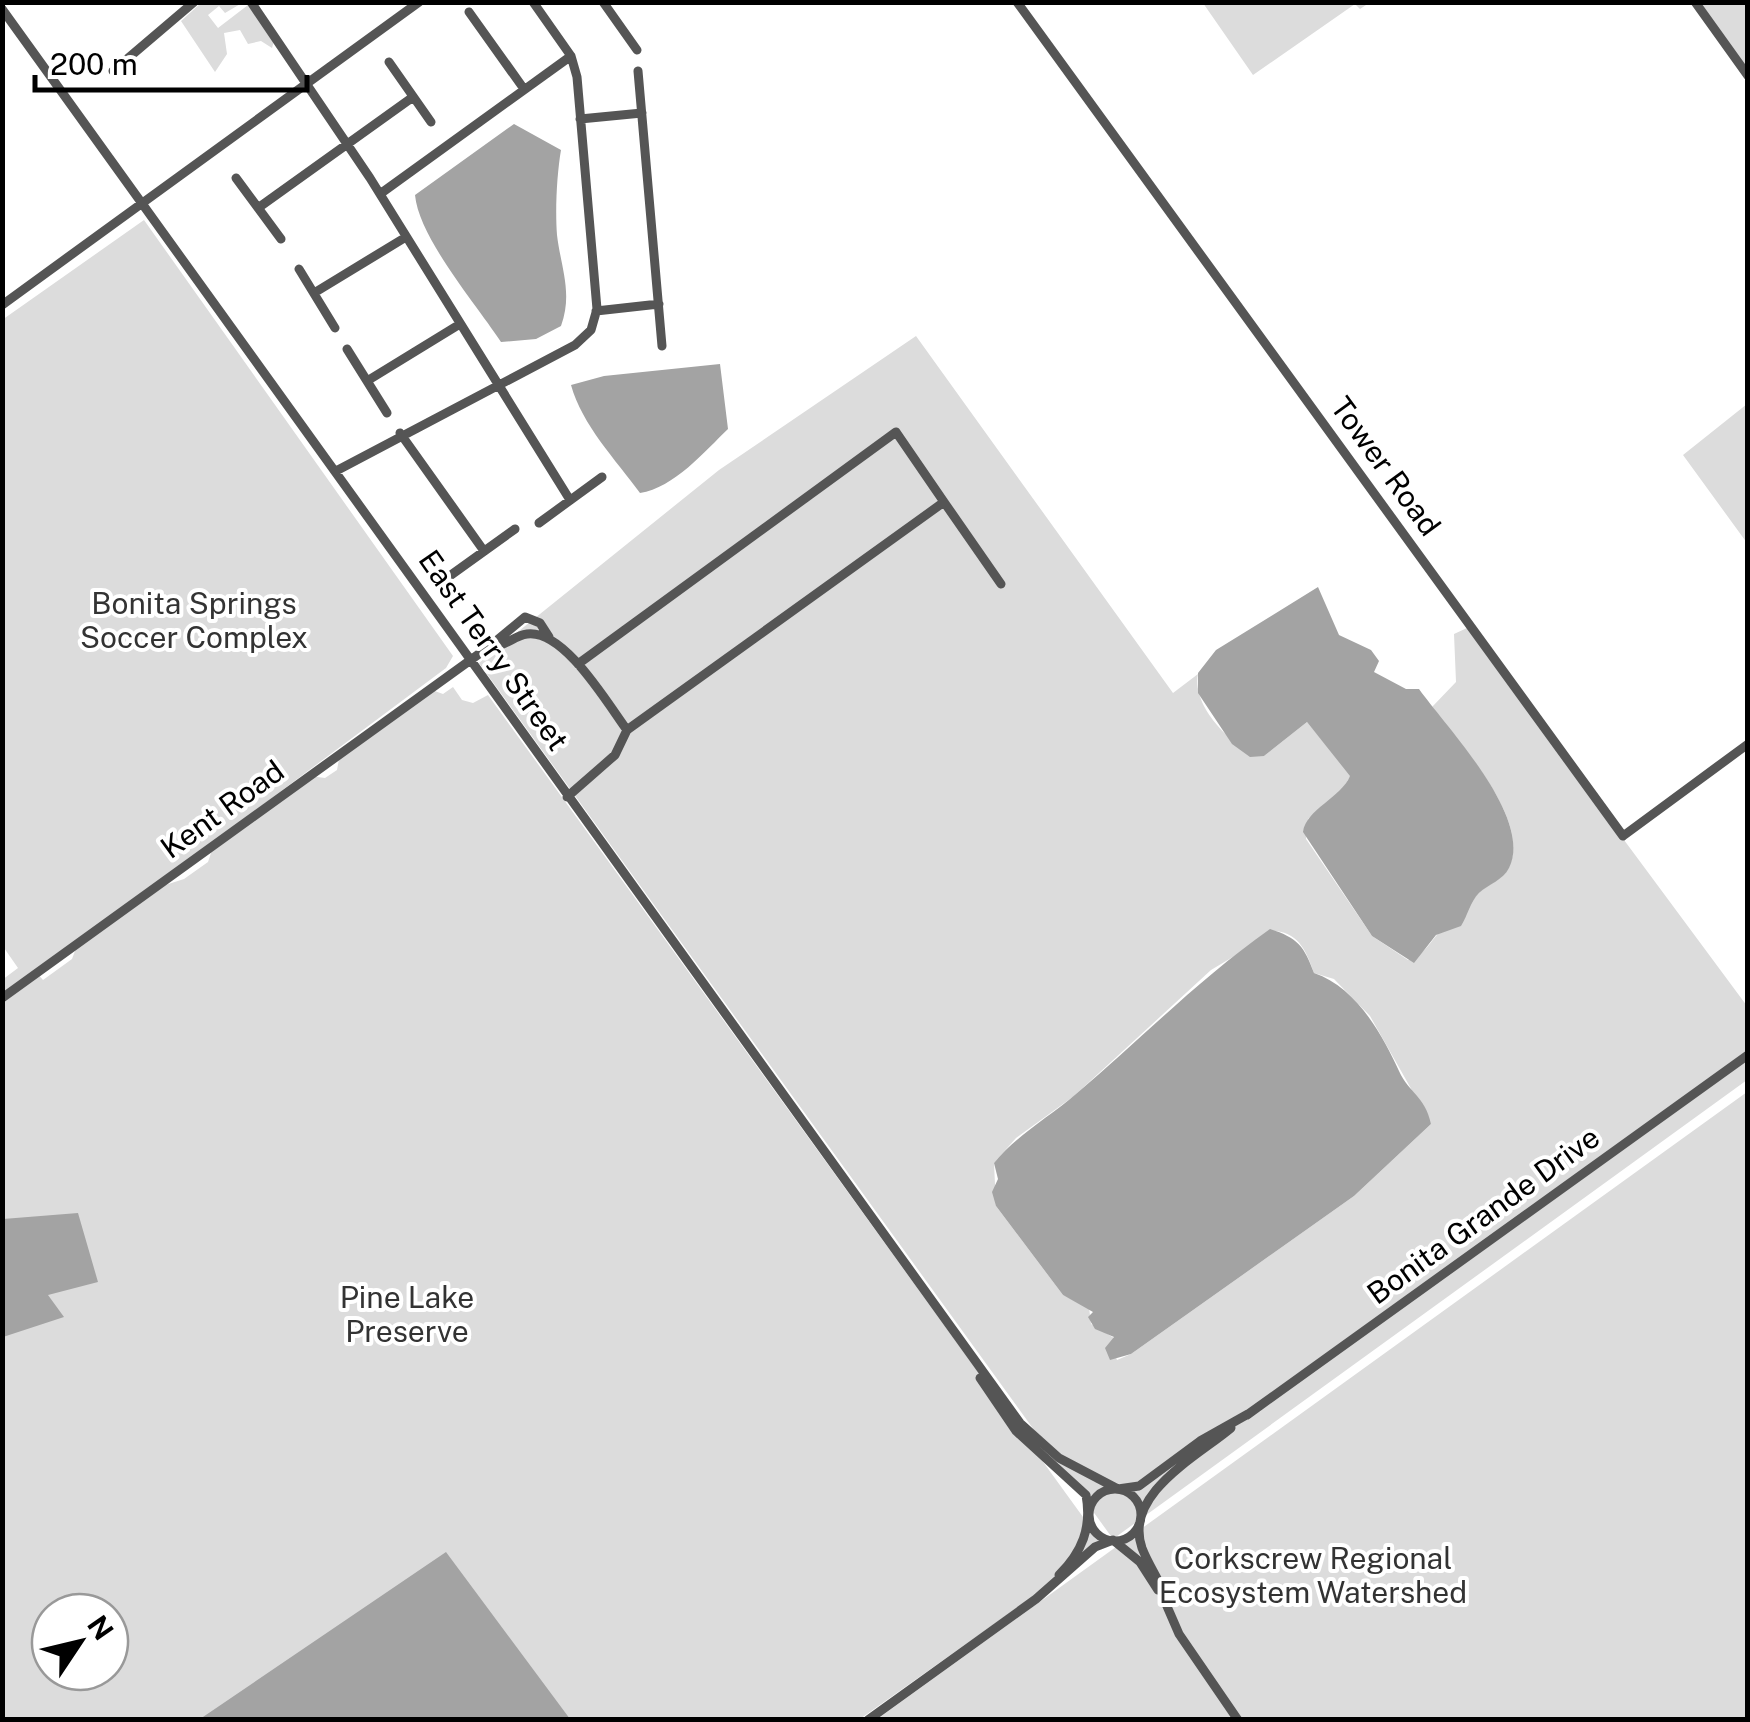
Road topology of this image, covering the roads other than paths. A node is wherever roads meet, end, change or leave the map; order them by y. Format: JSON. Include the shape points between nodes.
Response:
{"nodes":[{"id":1,"x":194,"y":2,"type":"edge"},
{"id":2,"x":251,"y":2,"type":"edge"},
{"id":3,"x":419,"y":2,"type":"edge"},
{"id":4,"x":550,"y":2,"type":"edge"},
{"id":5,"x":602,"y":2,"type":"edge"},
{"id":6,"x":1016,"y":2,"type":"edge"},
{"id":7,"x":1695,"y":2,"type":"edge"},
{"id":8,"x":536,"y":7,"type":"edge"},
{"id":9,"x":2,"y":8,"type":"edge"},
{"id":10,"x":469,"y":12,"type":"dead end"},
{"id":11,"x":637,"y":50,"type":"dead end"},
{"id":12,"x":572,"y":56,"type":"junction"},
{"id":13,"x":389,"y":62,"type":"dead end"},
{"id":14,"x":114,"y":70,"type":"dead end"},
{"id":15,"x":638,"y":71,"type":"dead end"},
{"id":16,"x":1748,"y":76,"type":"edge"},
{"id":17,"x":308,"y":83,"type":"junction"},
{"id":18,"x":524,"y":89,"type":"junction"},
{"id":19,"x":414,"y":97,"type":"junction"},
{"id":20,"x":642,"y":113,"type":"junction"},
{"id":21,"x":580,"y":119,"type":"junction"},
{"id":22,"x":431,"y":122,"type":"dead end"},
{"id":23,"x":346,"y":144,"type":"junction"},
{"id":24,"x":236,"y":178,"type":"dead end"},
{"id":25,"x":380,"y":194,"type":"junction"},
{"id":26,"x":144,"y":204,"type":"junction"},
{"id":27,"x":258,"y":208,"type":"junction"},
{"id":28,"x":406,"y":237,"type":"junction"},
{"id":29,"x":280,"y":239,"type":"dead end"},
{"id":30,"x":298,"y":269,"type":"dead end"},
{"id":31,"x":314,"y":294,"type":"junction"},
{"id":32,"x":658,"y":304,"type":"junction"},
{"id":33,"x":2,"y":305,"type":"edge"},
{"id":34,"x":596,"y":310,"type":"junction"},
{"id":35,"x":460,"y":324,"type":"junction"},
{"id":36,"x":334,"y":328,"type":"dead end"},
{"id":37,"x":662,"y":346,"type":"dead end"},
{"id":38,"x":348,"y":349,"type":"dead end"},
{"id":39,"x":367,"y":381,"type":"junction"},
{"id":40,"x":496,"y":384,"type":"junction"},
{"id":41,"x":387,"y":412,"type":"dead end"},
{"id":42,"x":400,"y":433,"type":"junction"},
{"id":43,"x":336,"y":470,"type":"junction"},
{"id":44,"x":602,"y":477,"type":"dead end"},
{"id":45,"x":570,"y":500,"type":"junction"},
{"id":46,"x":944,"y":502,"type":"junction"},
{"id":47,"x":540,"y":523,"type":"dead end"},
{"id":48,"x":515,"y":528,"type":"dead end"},
{"id":49,"x":484,"y":551,"type":"junction"},
{"id":50,"x":450,"y":575,"type":"dead end"},
{"id":51,"x":1000,"y":584,"type":"dead end"},
{"id":52,"x":537,"y":621,"type":"junction"},
{"id":53,"x":535,"y":636,"type":"junction"},
{"id":54,"x":549,"y":637,"type":"junction"},
{"id":55,"x":490,"y":646,"type":"junction"},
{"id":56,"x":469,"y":659,"type":"junction"},
{"id":57,"x":578,"y":664,"type":"junction"},
{"id":58,"x":627,"y":730,"type":"junction"},
{"id":59,"x":1748,"y":744,"type":"edge"},
{"id":60,"x":567,"y":797,"type":"junction"},
{"id":61,"x":2,"y":998,"type":"edge"},
{"id":62,"x":1748,"y":1055,"type":"edge"},
{"id":63,"x":945,"y":1320,"type":"junction"},
{"id":64,"x":1248,"y":1414,"type":"junction"},
{"id":65,"x":1118,"y":1489,"type":"junction"},
{"id":66,"x":1090,"y":1515,"type":"junction"},
{"id":67,"x":1140,"y":1524,"type":"junction"},
{"id":68,"x":1113,"y":1540,"type":"junction"},
{"id":69,"x":1032,"y":1602,"type":"junction"},
{"id":70,"x":1167,"y":1606,"type":"junction"},
{"id":71,"x":868,"y":1720,"type":"edge"},
{"id":72,"x":1238,"y":1720,"type":"edge"}],
"edges":[{"from":1,"to":14,"type":"street"},
{"from":2,"to":17,"type":"street"},
{"from":3,"to":17,"type":"street"},
{"from":4,"to":8,"type":"street"},
{"from":5,"to":11,"type":"street"},
{"from":6,"to":59,"type":"street","name":"Tower Road","via":[[1623,836]]},
{"from":7,"to":16,"type":"street"},
{"from":8,"to":12,"type":"street"},
{"from":9,"to":26,"type":"street","name":"East Terry Street"},
{"from":10,"to":18,"type":"street"},
{"from":12,"to":18,"type":"street"},
{"from":12,"to":21,"type":"street"},
{"from":13,"to":19,"type":"street"},
{"from":15,"to":20,"type":"street"},
{"from":17,"to":23,"type":"street"},
{"from":17,"to":26,"type":"street"},
{"from":18,"to":25,"type":"street"},
{"from":19,"to":22,"type":"street"},
{"from":19,"to":23,"type":"street"},
{"from":20,"to":21,"type":"street"},
{"from":20,"to":32,"type":"street"},
{"from":21,"to":34,"type":"street"},
{"from":23,"to":25,"type":"street"},
{"from":23,"to":27,"type":"street"},
{"from":24,"to":27,"type":"street"},
{"from":25,"to":28,"type":"street"},
{"from":26,"to":33,"type":"street"},
{"from":26,"to":43,"type":"street","name":"East Terry Street"},
{"from":27,"to":29,"type":"street"},
{"from":28,"to":31,"type":"street"},
{"from":28,"to":35,"type":"street"},
{"from":30,"to":31,"type":"street"},
{"from":31,"to":36,"type":"street"},
{"from":32,"to":34,"type":"street"},
{"from":32,"to":37,"type":"street"},
{"from":34,"to":40,"type":"street","via":[[591,330],[575,345]]},
{"from":35,"to":39,"type":"street"},
{"from":35,"to":40,"type":"street"},
{"from":38,"to":39,"type":"street"},
{"from":39,"to":41,"type":"street"},
{"from":40,"to":42,"type":"street"},
{"from":40,"to":45,"type":"street"},
{"from":42,"to":43,"type":"street"},
{"from":42,"to":49,"type":"street"},
{"from":43,"to":56,"type":"street","name":"East Terry Street"},
{"from":44,"to":45,"type":"street"},
{"from":45,"to":47,"type":"street"},
{"from":46,"to":51,"type":"street"},
{"from":46,"to":57,"type":"street","via":[[896,432]]},
{"from":46,"to":58,"type":"street"},
{"from":48,"to":49,"type":"street"},
{"from":49,"to":50,"type":"street"},
{"from":52,"to":53,"type":"street"},
{"from":52,"to":54,"type":"street"},
{"from":52,"to":55,"type":"street","name":"Kent Road","via":[[525,617]]},
{"from":53,"to":54,"type":"street"},
{"from":53,"to":55,"type":"street"},
{"from":54,"to":57,"type":"street"},
{"from":55,"to":56,"type":"street","name":"Kent Road"},
{"from":56,"to":60,"type":"street","name":"East Terry Street"},
{"from":56,"to":61,"type":"street","name":"Kent Road"},
{"from":57,"to":58,"type":"street"},
{"from":58,"to":60,"type":"street","via":[[615,755]]},
{"from":60,"to":63,"type":"street","name":"East Terry Street"},
{"from":62,"to":64,"type":"street","name":"Bonita Grande Drive"},
{"from":63,"to":65,"type":"street","name":"East Terry Street","via":[[1035,1439],[1085,1475]]},
{"from":63,"to":66,"type":"street","name":"East Terry Street","via":[[1016,1432],[1081,1488]]},
{"from":64,"to":65,"type":"street","name":"Bonita Grande Drive","via":[[1139,1486]]},
{"from":64,"to":67,"type":"street","name":"Bonita Grande Drive","via":[[1165,1480]]},
{"from":65,"to":66,"type":"street","via":[[1098,1495]]},
{"from":65,"to":67,"type":"street","via":[[1139,1504]]},
{"from":66,"to":68,"type":"street","via":[[1095,1530]]},
{"from":66,"to":69,"type":"street","via":[[1076,1557]]},
{"from":67,"to":68,"type":"street"},
{"from":67,"to":70,"type":"street","via":[[1141,1546]]},
{"from":68,"to":69,"type":"street","via":[[1095,1547]]},
{"from":68,"to":70,"type":"street","via":[[1140,1562]]},
{"from":69,"to":71,"type":"street"},
{"from":70,"to":72,"type":"street"}]}
